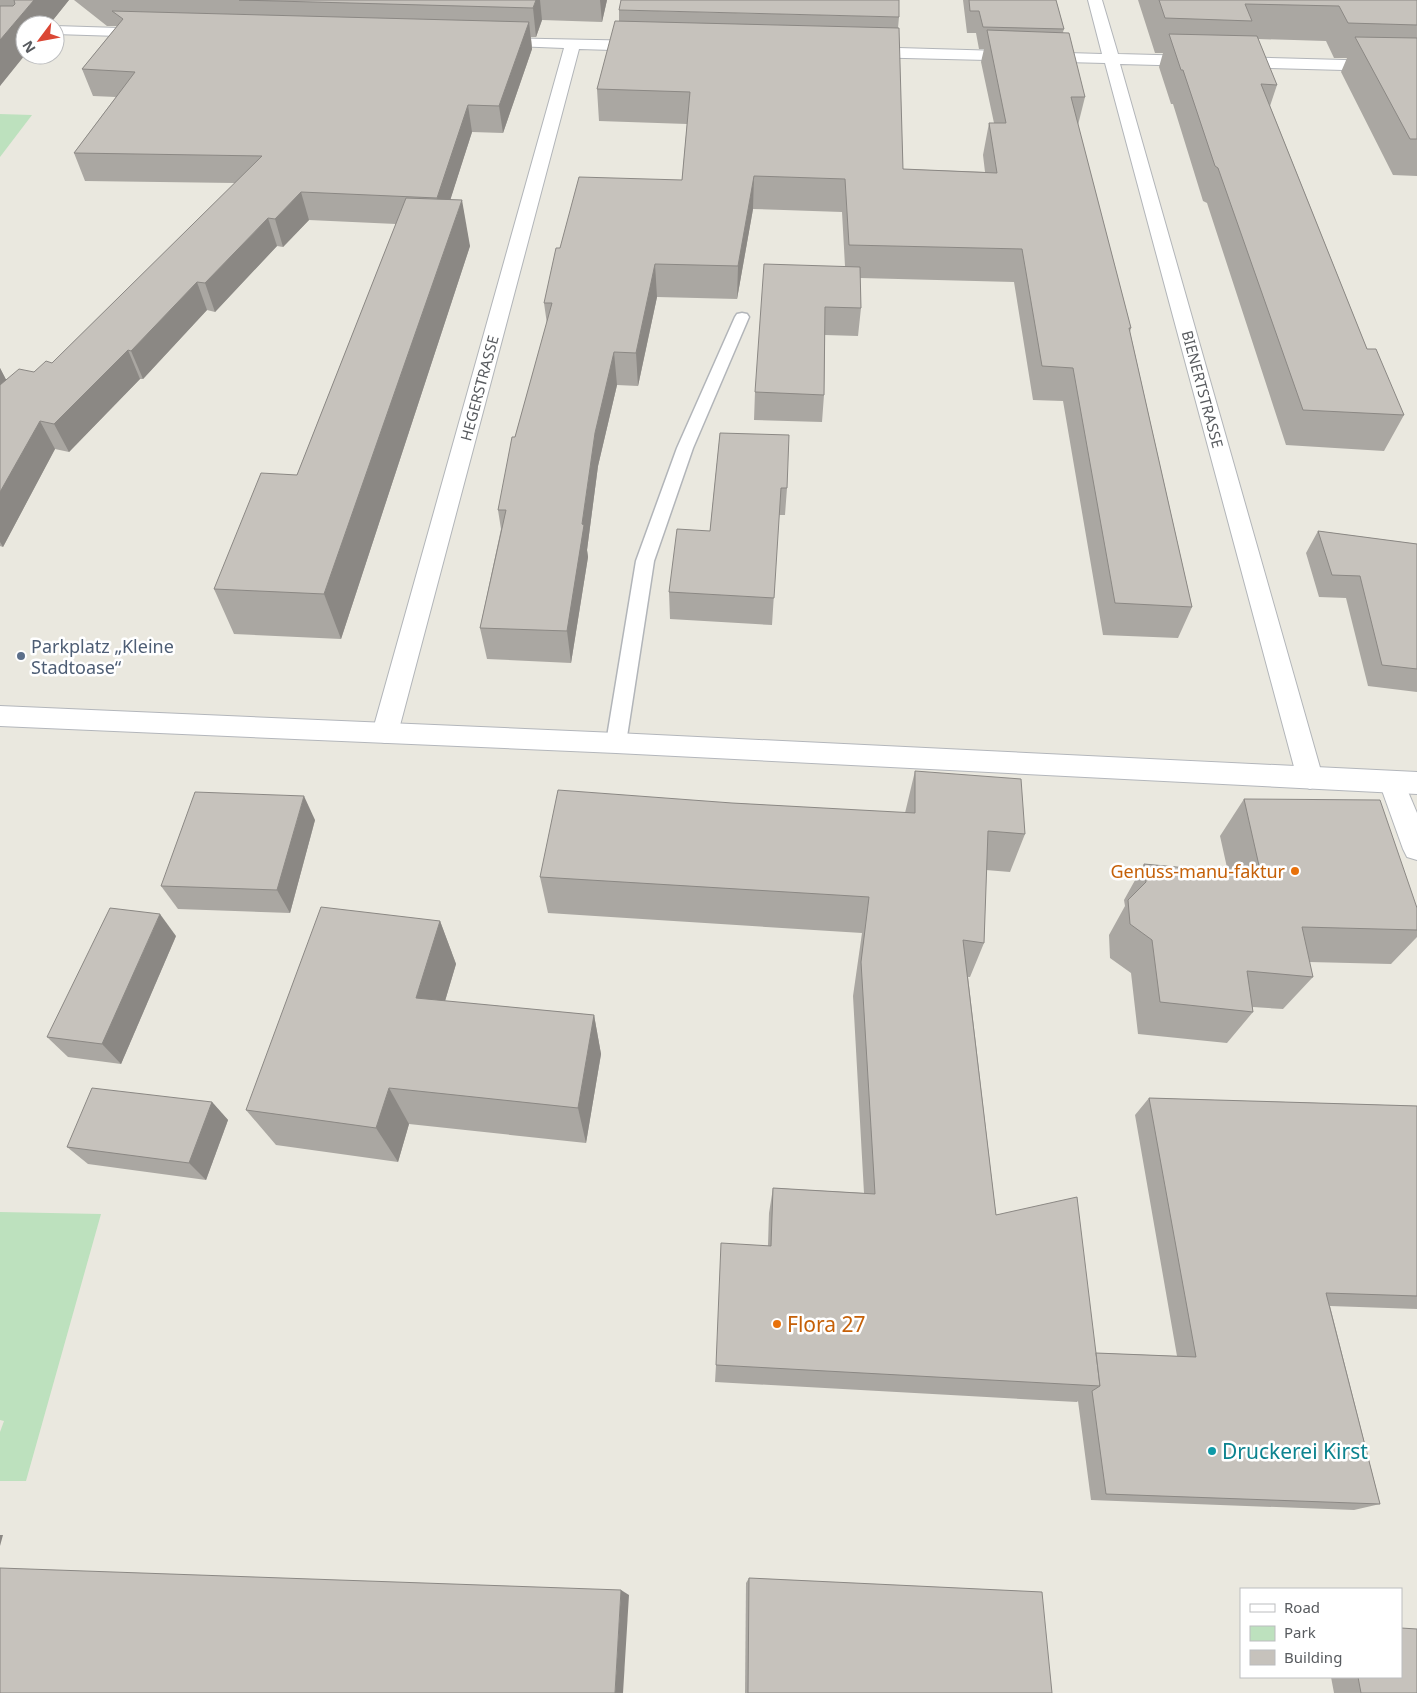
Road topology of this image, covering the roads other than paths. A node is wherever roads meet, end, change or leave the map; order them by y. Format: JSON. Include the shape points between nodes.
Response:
{"nodes":[{"id":1,"x":1095,"y":0,"type":"edge"},
{"id":2,"x":65,"y":30,"type":"edge"},
{"id":3,"x":168,"y":33,"type":"edge"},
{"id":4,"x":477,"y":41,"type":"edge"},
{"id":5,"x":573,"y":44,"type":"junction"},
{"id":6,"x":656,"y":46,"type":"edge"},
{"id":7,"x":846,"y":51,"type":"edge"},
{"id":8,"x":1111,"y":58,"type":"junction"},
{"id":9,"x":1417,"y":66,"type":"edge"},
{"id":10,"x":742,"y":317,"type":"dead end"},
{"id":11,"x":0,"y":716,"type":"edge"},
{"id":12,"x":385,"y":733,"type":"junction"},
{"id":13,"x":616,"y":743,"type":"junction"},
{"id":14,"x":1310,"y":778,"type":"junction"},
{"id":15,"x":1404,"y":783,"type":"edge"},
{"id":16,"x":1417,"y":849,"type":"edge"}],
"edges":[{"from":1,"to":8,"type":"street","name":"BIENERTSTRASSE"},
{"from":2,"to":3,"type":"street"},
{"from":4,"to":5,"type":"street"},
{"from":5,"to":6,"type":"street"},
{"from":5,"to":12,"type":"street","name":"HEGERSTRASSE"},
{"from":7,"to":8,"type":"street"},
{"from":8,"to":9,"type":"street"},
{"from":8,"to":14,"type":"street","name":"BIENERTSTRASSE"},
{"from":10,"to":13,"type":"lane","via":[[685,448],[645,561]]},
{"from":11,"to":12,"type":"street"},
{"from":12,"to":13,"type":"street"},
{"from":13,"to":14,"type":"street"},
{"from":14,"to":15,"type":"street"},
{"from":15,"to":16,"type":"street"}]}
